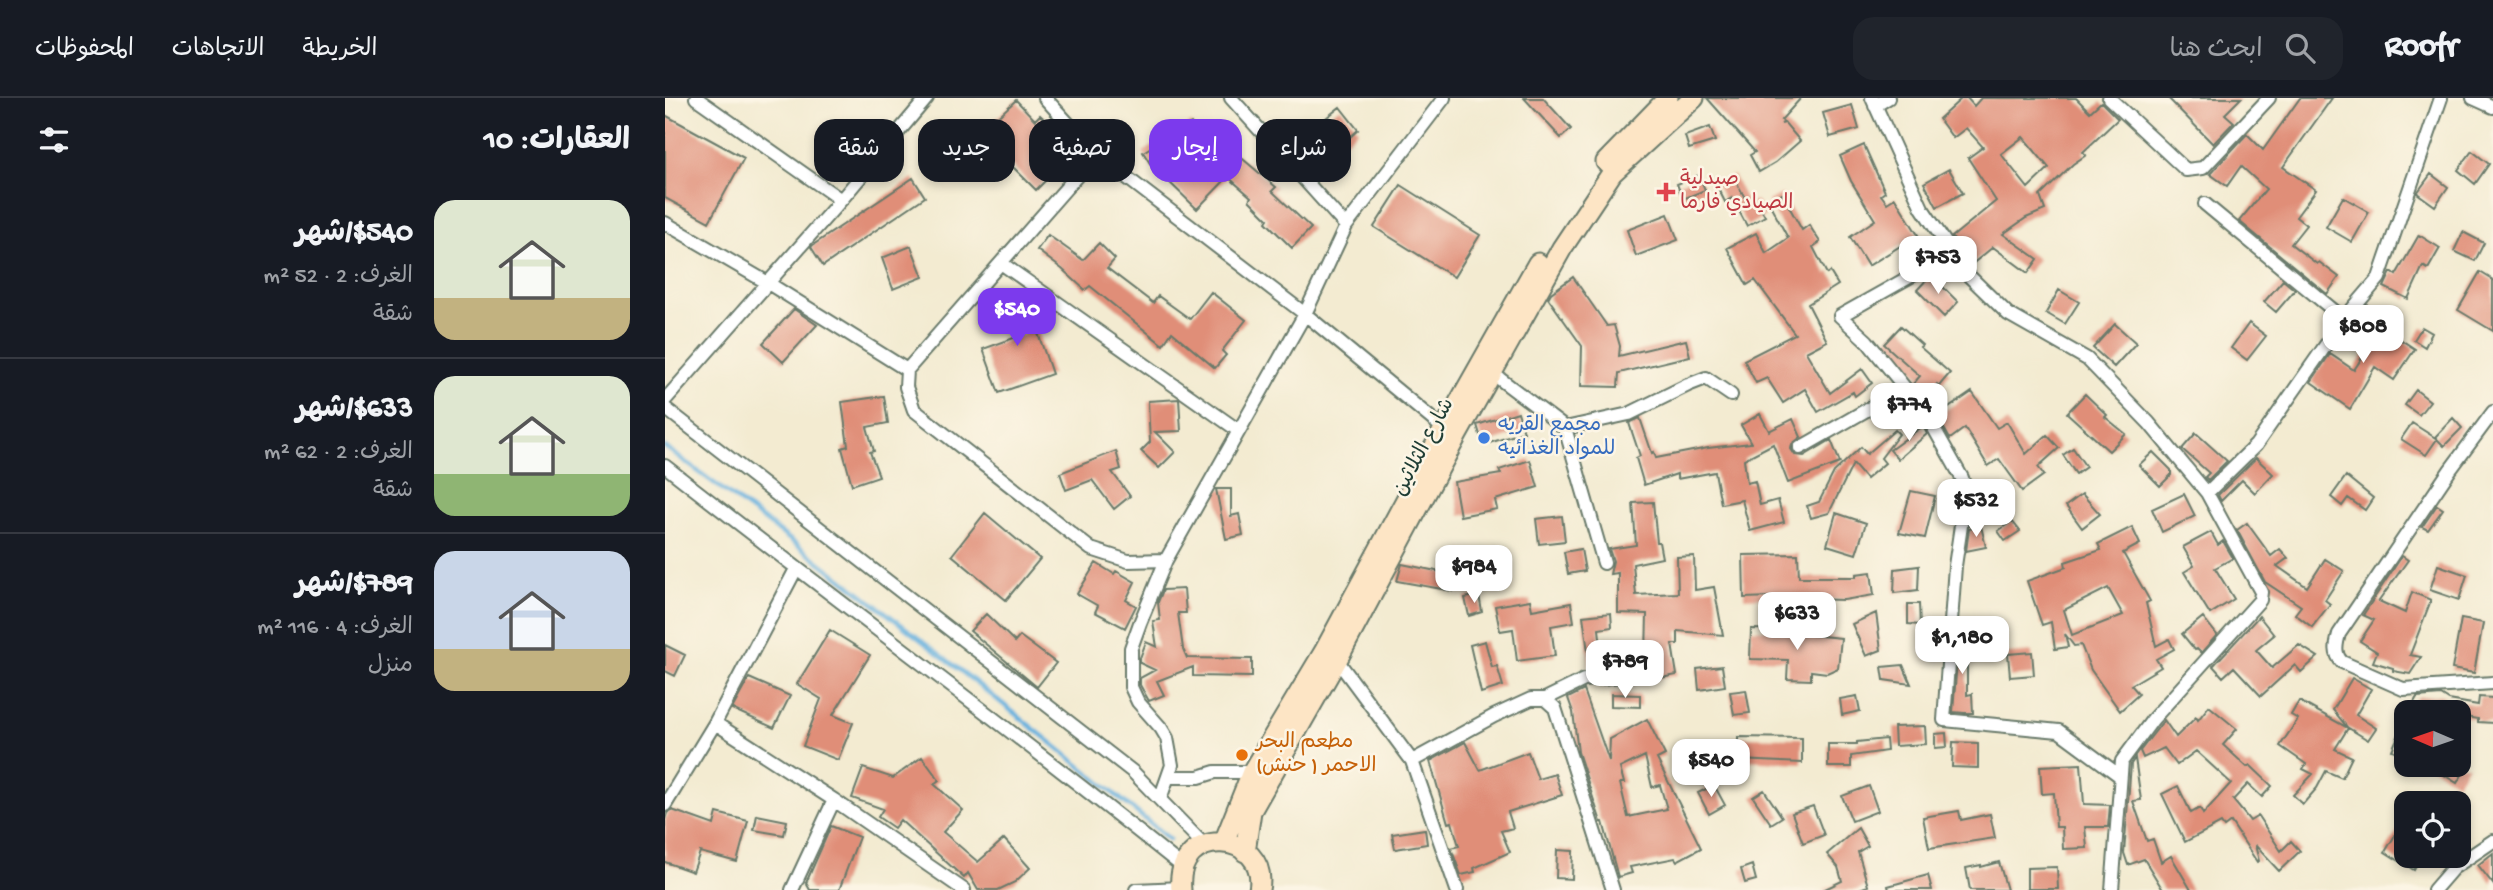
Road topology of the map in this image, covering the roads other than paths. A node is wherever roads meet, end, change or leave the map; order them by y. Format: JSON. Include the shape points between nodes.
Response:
{"nodes":[{"id":1,"x":696,"y":98,"type":"edge"},
{"id":2,"x":927,"y":98,"type":"edge"},
{"id":3,"x":1045,"y":98,"type":"edge"},
{"id":4,"x":1231,"y":98,"type":"edge"},
{"id":5,"x":1444,"y":98,"type":"edge"},
{"id":6,"x":1668,"y":98,"type":"edge"},
{"id":7,"x":1694,"y":98,"type":"edge"},
{"id":8,"x":1888,"y":98,"type":"edge"},
{"id":9,"x":2109,"y":98,"type":"edge"},
{"id":10,"x":2269,"y":98,"type":"edge"},
{"id":11,"x":2441,"y":98,"type":"edge"},
{"id":12,"x":2473,"y":98,"type":"edge"},
{"id":13,"x":1873,"y":102,"type":"edge"},
{"id":14,"x":2493,"y":107,"type":"edge"},
{"id":15,"x":1064,"y":119,"type":"edge"},
{"id":16,"x":1072,"y":182,"type":"edge"},
{"id":17,"x":1133,"y":182,"type":"edge"},
{"id":18,"x":841,"y":200,"type":"junction"},
{"id":19,"x":2205,"y":204,"type":"dead end"},
{"id":20,"x":665,"y":223,"type":"edge"},
{"id":21,"x":1346,"y":226,"type":"junction"},
{"id":22,"x":1952,"y":253,"type":"junction"},
{"id":23,"x":1001,"y":263,"type":"junction"},
{"id":24,"x":768,"y":283,"type":"junction"},
{"id":25,"x":1305,"y":314,"type":"junction"},
{"id":26,"x":2344,"y":319,"type":"junction"},
{"id":27,"x":908,"y":370,"type":"junction"},
{"id":28,"x":1492,"y":373,"type":"junction"},
{"id":29,"x":1905,"y":388,"type":"junction"},
{"id":30,"x":1731,"y":395,"type":"dead end"},
{"id":31,"x":665,"y":400,"type":"edge"},
{"id":32,"x":665,"y":408,"type":"edge"},
{"id":33,"x":2493,"y":412,"type":"edge"},
{"id":34,"x":1565,"y":428,"type":"junction"},
{"id":35,"x":1239,"y":431,"type":"junction"},
{"id":36,"x":1451,"y":432,"type":"junction"},
{"id":37,"x":1800,"y":448,"type":"dead end"},
{"id":38,"x":665,"y":466,"type":"edge"},
{"id":39,"x":2207,"y":493,"type":"junction"},
{"id":40,"x":1166,"y":560,"type":"junction"},
{"id":41,"x":1604,"y":563,"type":"dead end"},
{"id":42,"x":796,"y":569,"type":"junction"},
{"id":43,"x":1337,"y":660,"type":"junction"},
{"id":44,"x":1644,"y":673,"type":"dead end"},
{"id":45,"x":2493,"y":683,"type":"edge"},
{"id":46,"x":1545,"y":699,"type":"junction"},
{"id":47,"x":715,"y":723,"type":"junction"},
{"id":48,"x":1412,"y":761,"type":"junction"},
{"id":49,"x":1252,"y":772,"type":"junction"},
{"id":50,"x":2120,"y":776,"type":"junction"},
{"id":51,"x":1169,"y":778,"type":"junction"},
{"id":52,"x":1160,"y":799,"type":"junction"},
{"id":53,"x":834,"y":800,"type":"junction"},
{"id":54,"x":665,"y":805,"type":"edge"},
{"id":55,"x":2493,"y":841,"type":"edge"},
{"id":56,"x":1224,"y":842,"type":"junction"},
{"id":57,"x":1204,"y":845,"type":"junction"},
{"id":58,"x":1245,"y":852,"type":"junction"},
{"id":59,"x":1183,"y":867,"type":"junction"},
{"id":60,"x":1181,"y":889,"type":"edge"},
{"id":61,"x":792,"y":890,"type":"edge"},
{"id":62,"x":964,"y":890,"type":"edge"},
{"id":63,"x":1136,"y":890,"type":"edge"},
{"id":64,"x":1259,"y":890,"type":"edge"},
{"id":65,"x":1457,"y":890,"type":"edge"},
{"id":66,"x":1613,"y":890,"type":"edge"},
{"id":67,"x":2112,"y":890,"type":"edge"},
{"id":68,"x":2434,"y":890,"type":"edge"}],
"edges":[{"from":1,"to":18,"type":"street"},
{"from":2,"to":18,"type":"street"},
{"from":3,"to":15,"type":"street"},
{"from":4,"to":21,"type":"street"},
{"from":5,"to":21,"type":"street"},
{"from":6,"to":36,"type":"main road","name":"شارع الثلاثين","via":[[1601,167],[1548,246]]},
{"from":7,"to":28,"type":"main road","name":"شارع الثلاثين","via":[[1612,173],[1562,248]]},
{"from":8,"to":13,"type":"street"},
{"from":9,"to":10,"type":"street","via":[[2186,170],[2196,171]]},
{"from":11,"to":26,"type":"street","via":[[2379,278]]},
{"from":12,"to":14,"type":"street"},
{"from":13,"to":22,"type":"street","via":[[1922,208]]},
{"from":16,"to":23,"type":"street"},
{"from":17,"to":25,"type":"street"},
{"from":18,"to":24,"type":"street"},
{"from":19,"to":26,"type":"street"},
{"from":20,"to":24,"type":"street"},
{"from":21,"to":25,"type":"street"},
{"from":22,"to":29,"type":"street","via":[[1840,316]]},
{"from":22,"to":39,"type":"street","via":[[2008,314],[2087,359],[2150,423]]},
{"from":23,"to":27,"type":"street"},
{"from":23,"to":35,"type":"street"},
{"from":24,"to":27,"type":"street"},
{"from":24,"to":31,"type":"street"},
{"from":25,"to":35,"type":"street"},
{"from":25,"to":36,"type":"street"},
{"from":26,"to":39,"type":"street","via":[[2256,444]]},
{"from":27,"to":40,"type":"street","via":[[906,387],[914,410],[1091,549],[1128,561]]},
{"from":28,"to":34,"type":"street"},
{"from":28,"to":36,"type":"main road","name":"شارع الثلاثين"},
{"from":29,"to":37,"type":"street"},
{"from":29,"to":50,"type":"street","via":[[1926,414],[1966,492],[1955,566],[1944,720],[2059,731]]},
{"from":30,"to":34,"type":"street","via":[[1706,379],[1629,414]]},
{"from":32,"to":52,"type":"street","via":[[1133,772]]},
{"from":33,"to":45,"type":"street","via":[[2339,634],[2336,645],[2342,663],[2403,689]]},
{"from":34,"to":41,"type":"street"},
{"from":35,"to":40,"type":"street"},
{"from":36,"to":43,"type":"main road","name":"شارع الثلاثين"},
{"from":36,"to":49,"type":"main road","name":"شارع الثلاثين"},
{"from":38,"to":42,"type":"street"},
{"from":39,"to":50,"type":"street","via":[[2262,596],[2153,719],[2122,761]]},
{"from":40,"to":51,"type":"street","via":[[1131,648],[1130,671],[1138,702],[1167,738],[1172,765]]},
{"from":42,"to":47,"type":"street"},
{"from":42,"to":59,"type":"street"},
{"from":43,"to":48,"type":"street"},
{"from":43,"to":58,"type":"main road","name":"شارع الثلاثين","via":[[1251,811]]},
{"from":44,"to":46,"type":"street","via":[[1584,680]]},
{"from":46,"to":48,"type":"street","via":[[1531,699],[1494,716]]},
{"from":46,"to":66,"type":"street","via":[[1555,708]]},
{"from":47,"to":53,"type":"street"},
{"from":47,"to":54,"type":"street"},
{"from":48,"to":65,"type":"street"},
{"from":49,"to":51,"type":"street"},
{"from":49,"to":56,"type":"main road","name":"شارع الثلاثين"},
{"from":50,"to":67,"type":"street"},
{"from":51,"to":52,"type":"street"},
{"from":52,"to":57,"type":"street"},
{"from":53,"to":61,"type":"street"},
{"from":53,"to":62,"type":"street"},
{"from":55,"to":68,"type":"street","via":[[2453,868]]},
{"from":56,"to":57,"type":"main road"},
{"from":56,"to":58,"type":"main road"},
{"from":57,"to":59,"type":"main road"},
{"from":58,"to":64,"type":"main road","via":[[1257,865]]},
{"from":59,"to":60,"type":"main road"},
{"from":60,"to":63,"type":"street"}]}
